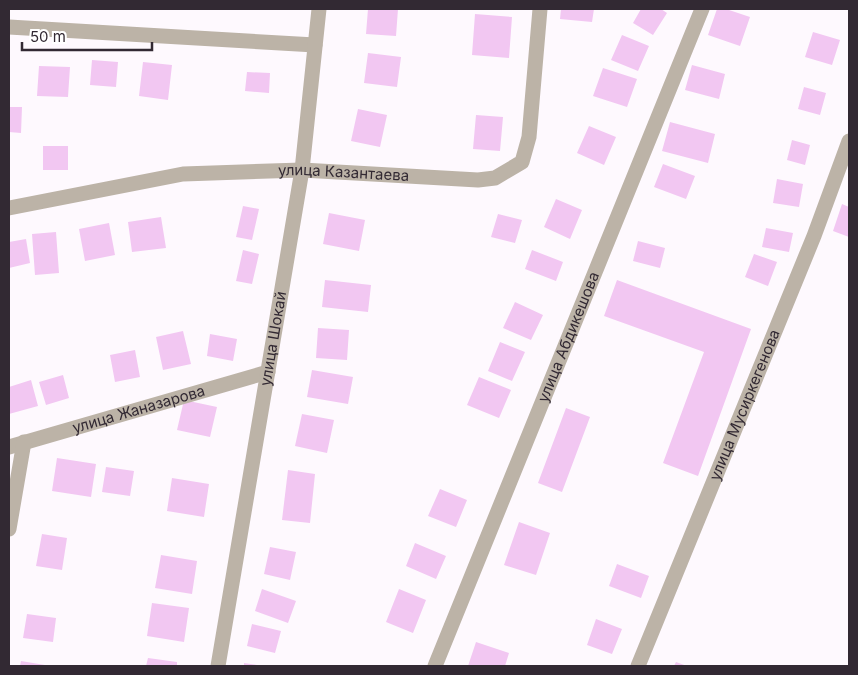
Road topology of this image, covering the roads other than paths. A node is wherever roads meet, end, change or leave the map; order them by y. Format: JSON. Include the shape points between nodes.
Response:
{"nodes":[{"id":1,"x":319,"y":9,"type":"edge"},
{"id":2,"x":540,"y":9,"type":"edge"},
{"id":3,"x":702,"y":9,"type":"edge"},
{"id":4,"x":9,"y":27,"type":"edge"},
{"id":5,"x":315,"y":45,"type":"junction"},
{"id":6,"x":849,"y":141,"type":"edge"},
{"id":7,"x":302,"y":170,"type":"junction"},
{"id":8,"x":9,"y":208,"type":"edge"},
{"id":9,"x":268,"y":372,"type":"junction"},
{"id":10,"x":24,"y":442,"type":"junction"},
{"id":11,"x":9,"y":447,"type":"edge"},
{"id":12,"x":9,"y":529,"type":"edge"},
{"id":13,"x":218,"y":666,"type":"edge"},
{"id":14,"x":435,"y":666,"type":"edge"},
{"id":15,"x":638,"y":666,"type":"edge"}],
"edges":[{"from":1,"to":5,"type":"street","name":"улица Шокай"},
{"from":2,"to":7,"type":"street","name":"улица Казантаева","via":[[529,138],[522,162],[495,178],[478,180]]},
{"from":3,"to":14,"type":"street","name":"улица Абдикешова"},
{"from":4,"to":5,"type":"street"},
{"from":5,"to":7,"type":"street","name":"улица Шокай"},
{"from":6,"to":15,"type":"street","name":"улица Мусиркегенова","via":[[814,236]]},
{"from":7,"to":8,"type":"street","name":"улица Казантаева","via":[[183,174]]},
{"from":7,"to":9,"type":"street","name":"улица Шокай"},
{"from":9,"to":10,"type":"street","name":"улица Жаназарова"},
{"from":9,"to":13,"type":"street","name":"улица Шокай"},
{"from":10,"to":11,"type":"street","name":"улица Жаназарова"},
{"from":10,"to":12,"type":"street"}]}
